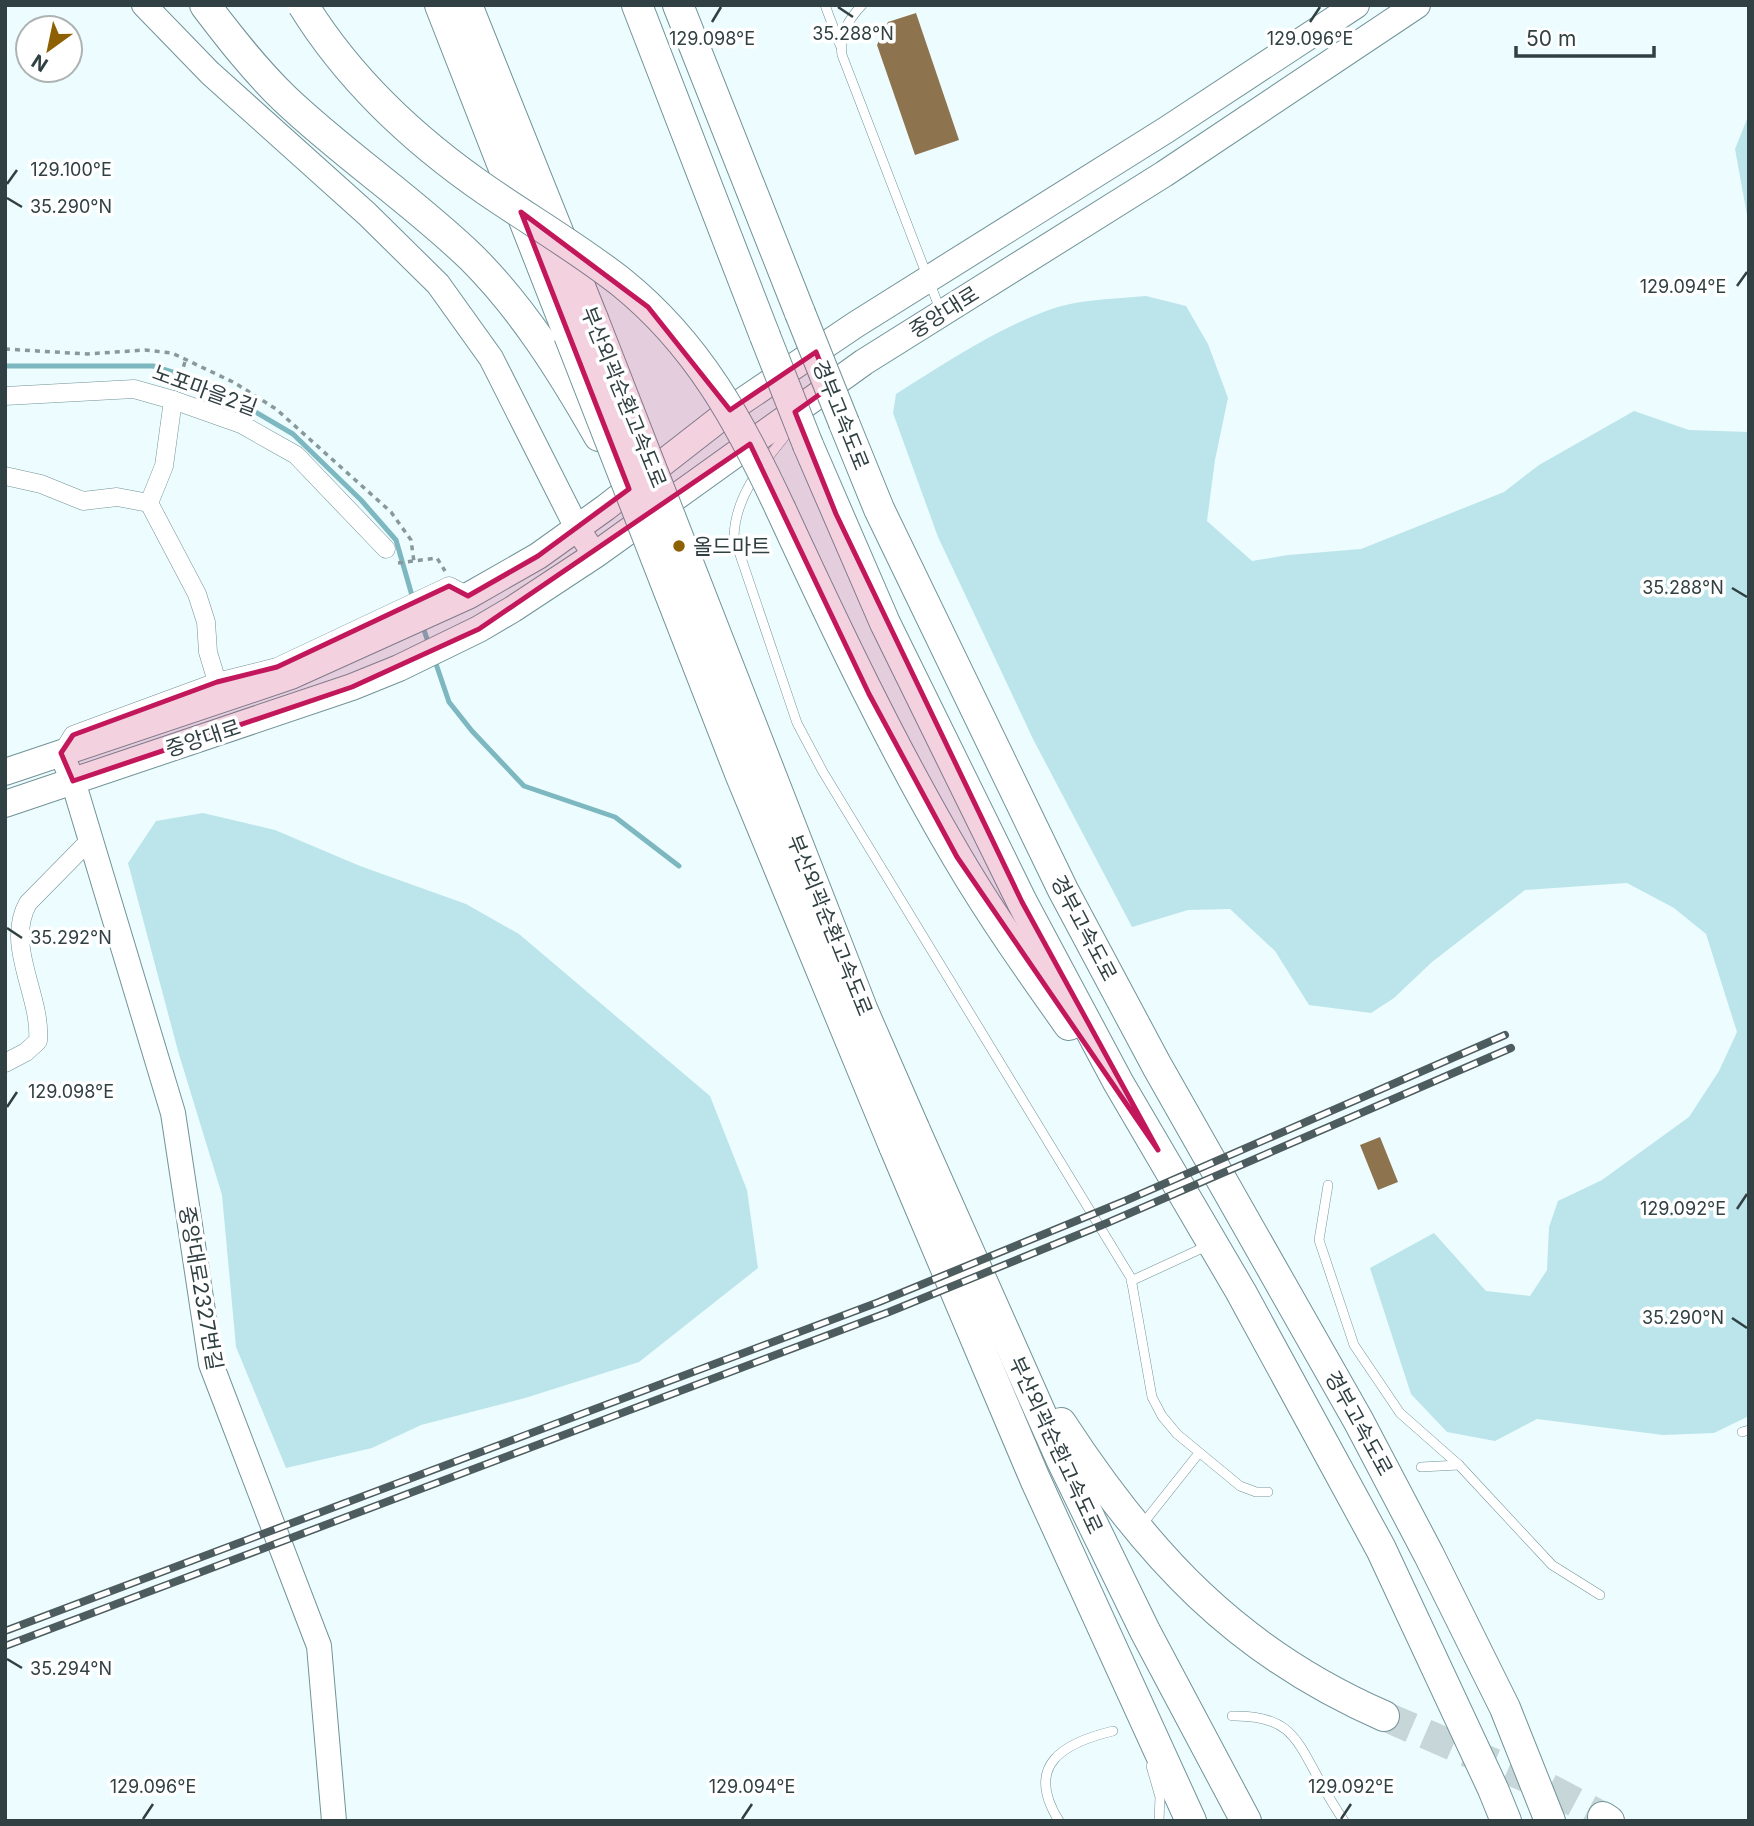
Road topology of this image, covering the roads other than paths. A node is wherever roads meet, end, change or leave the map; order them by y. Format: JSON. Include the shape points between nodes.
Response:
{"nodes":[{"id":1,"x":144,"y":5,"type":"edge"},
{"id":2,"x":205,"y":5,"type":"edge"},
{"id":3,"x":303,"y":5,"type":"edge"},
{"id":4,"x":440,"y":5,"type":"edge"},
{"id":5,"x":637,"y":5,"type":"edge"},
{"id":6,"x":678,"y":5,"type":"edge"},
{"id":7,"x":825,"y":5,"type":"edge"},
{"id":8,"x":862,"y":5,"type":"edge"},
{"id":9,"x":1356,"y":5,"type":"edge"},
{"id":10,"x":1417,"y":5,"type":"edge"},
{"id":11,"x":469,"y":9,"type":"edge"},
{"id":12,"x":841,"y":46,"type":"junction"},
{"id":13,"x":929,"y":281,"type":"junction"},
{"id":14,"x":941,"y":314,"type":"junction"},
{"id":15,"x":570,"y":335,"type":"junction"},
{"id":16,"x":175,"y":394,"type":"junction"},
{"id":17,"x":820,"y":394,"type":"junction"},
{"id":18,"x":5,"y":396,"type":"edge"},
{"id":19,"x":5,"y":477,"type":"edge"},
{"id":20,"x":149,"y":503,"type":"junction"},
{"id":21,"x":577,"y":528,"type":"junction"},
{"id":22,"x":595,"y":555,"type":"junction"},
{"id":23,"x":391,"y":556,"type":"road end"},
{"id":24,"x":381,"y":627,"type":"junction"},
{"id":25,"x":217,"y":682,"type":"junction"},
{"id":26,"x":61,"y":753,"type":"junction"},
{"id":27,"x":5,"y":772,"type":"edge"},
{"id":28,"x":73,"y":781,"type":"junction"},
{"id":29,"x":5,"y":804,"type":"edge"},
{"id":30,"x":91,"y":839,"type":"junction"},
{"id":31,"x":13,"y":953,"type":"edge"},
{"id":32,"x":5,"y":1063,"type":"edge"},
{"id":33,"x":904,"y":1137,"type":"junction"},
{"id":34,"x":1157,"y":1150,"type":"junction"},
{"id":35,"x":1328,"y":1185,"type":"dead end"},
{"id":36,"x":1213,"y":1244,"type":"junction"},
{"id":37,"x":1131,"y":1281,"type":"junction"},
{"id":38,"x":997,"y":1317,"type":"junction"},
{"id":39,"x":1199,"y":1453,"type":"junction"},
{"id":40,"x":1459,"y":1465,"type":"junction"},
{"id":41,"x":1420,"y":1467,"type":"dead end"},
{"id":42,"x":1268,"y":1492,"type":"dead end"},
{"id":43,"x":1138,"y":1530,"type":"junction"},
{"id":44,"x":1600,"y":1595,"type":"dead end"},
{"id":45,"x":1122,"y":1670,"type":"junction"},
{"id":46,"x":1232,"y":1716,"type":"dead end"},
{"id":47,"x":1384,"y":1716,"type":"tunnel mouth"},
{"id":48,"x":1113,"y":1731,"type":"dead end"},
{"id":49,"x":1145,"y":1746,"type":"dead end"},
{"id":50,"x":1149,"y":1759,"type":"dead end"},
{"id":51,"x":334,"y":1821,"type":"edge"},
{"id":52,"x":1059,"y":1821,"type":"edge"},
{"id":53,"x":1159,"y":1821,"type":"edge"},
{"id":54,"x":1191,"y":1821,"type":"edge"},
{"id":55,"x":1246,"y":1821,"type":"edge"},
{"id":56,"x":1344,"y":1821,"type":"edge"},
{"id":57,"x":1506,"y":1821,"type":"edge"},
{"id":58,"x":1550,"y":1821,"type":"edge"}],
"edges":[{"from":1,"to":21,"type":"street","via":[[209,73],[439,284],[491,358]]},
{"from":2,"to":15,"type":"highway","via":[[283,97],[471,257],[508,298]]},
{"from":3,"to":34,"type":"highway","bridge":true,"via":[[350,70],[394,116],[452,164],[622,283],[675,334],[708,376],[744,433],[869,694],[957,857]]},
{"from":4,"to":15,"type":"highway","name":"부산외곽순환고속도로"},
{"from":5,"to":34,"type":"highway","name":"경부고속도로","bridge":true,"via":[[808,445],[884,623],[1022,902]]},
{"from":6,"to":58,"type":"highway","name":"경부고속도로","bridge":true,"via":[[879,509],[1063,890],[1429,1555],[1504,1708]]},
{"from":7,"to":12,"type":"lane"},
{"from":8,"to":12,"type":"lane","via":[[848,22]]},
{"from":9,"to":13,"type":"main road","name":"중앙대로"},
{"from":10,"to":14,"type":"main road","name":"중앙대로","via":[[1164,174]]},
{"from":11,"to":15,"type":"highway","name":"부산외곽순환고속도로"},
{"from":12,"to":13,"type":"lane"},
{"from":13,"to":14,"type":"lane"},
{"from":13,"to":21,"type":"main road","name":"중앙대로","via":[[741,402]]},
{"from":14,"to":17,"type":"main road","name":"중앙대로"},
{"from":15,"to":33,"type":"highway","name":"부산외곽순환고속도로","bridge":true,"via":[[746,788]]},
{"from":15,"to":33,"type":"highway","name":"부산외곽순환고속도로","bridge":true,"via":[[863,1011]]},
{"from":16,"to":18,"type":"street","name":"노포마을2길","via":[[134,389]]},
{"from":16,"to":20,"type":"street","via":[[164,466]]},
{"from":16,"to":23,"type":"street","name":"노포마을2길","via":[[296,456]]},
{"from":17,"to":22,"type":"main road","name":"중앙대로"},
{"from":17,"to":37,"type":"lane","via":[[753,479],[734,522],[736,548],[797,723]]},
{"from":19,"to":20,"type":"street","via":[[83,500],[117,498]]},
{"from":20,"to":25,"type":"street","via":[[197,594]]},
{"from":21,"to":22,"type":"street"},
{"from":21,"to":24,"type":"main road","name":"중앙대로","via":[[538,556]]},
{"from":22,"to":28,"type":"main road","name":"중앙대로","via":[[479,629],[399,668]]},
{"from":24,"to":25,"type":"street","via":[[277,667]]},
{"from":24,"to":26,"type":"main road","name":"중앙대로","via":[[291,676]]},
{"from":25,"to":26,"type":"street","via":[[73,736]]},
{"from":26,"to":27,"type":"main road","name":"중앙대로"},
{"from":26,"to":28,"type":"street","name":"중앙대로2327번길"},
{"from":28,"to":29,"type":"main road","name":"중앙대로"},
{"from":28,"to":30,"type":"street","name":"중앙대로2327번길"},
{"from":30,"to":31,"type":"street","via":[[28,903]]},
{"from":30,"to":51,"type":"street","name":"중앙대로2327번길","via":[[173,1113],[211,1364],[319,1646]]},
{"from":31,"to":32,"type":"street","via":[[40,1027],[38,1041]]},
{"from":33,"to":38,"type":"highway","name":"부산외곽순환고속도로"},
{"from":33,"to":45,"type":"highway","name":"부산외곽순환고속도로","via":[[1035,1479]]},
{"from":34,"to":36,"type":"highway","name":"경부고속도로"},
{"from":35,"to":40,"type":"lane","via":[[1319,1240],[1354,1345],[1400,1413]]},
{"from":36,"to":37,"type":"lane"},
{"from":36,"to":57,"type":"highway","name":"경부고속도로","via":[[1381,1549]]},
{"from":37,"to":39,"type":"lane","via":[[1152,1397],[1177,1434]]},
{"from":38,"to":43,"type":"highway","via":[[1087,1464]]},
{"from":38,"to":55,"type":"highway","name":"부산외곽순환고속도로","via":[[1145,1631]]},
{"from":39,"to":42,"type":"lane","via":[[1240,1486]]},
{"from":39,"to":43,"type":"lane"},
{"from":40,"to":41,"type":"lane"},
{"from":40,"to":44,"type":"lane","via":[[1552,1565]]},
{"from":43,"to":47,"type":"highway","via":[[1184,1581],[1254,1643],[1320,1685]]},
{"from":45,"to":49,"type":"lane"},
{"from":45,"to":54,"type":"highway","name":"부산외곽순환고속도로"},
{"from":46,"to":56,"type":"lane","via":[[1266,1719],[1296,1738]]},
{"from":48,"to":52,"type":"lane","via":[[1070,1745],[1051,1765],[1046,1794]]},
{"from":50,"to":53,"type":"lane","via":[[1160,1797]]}]}
